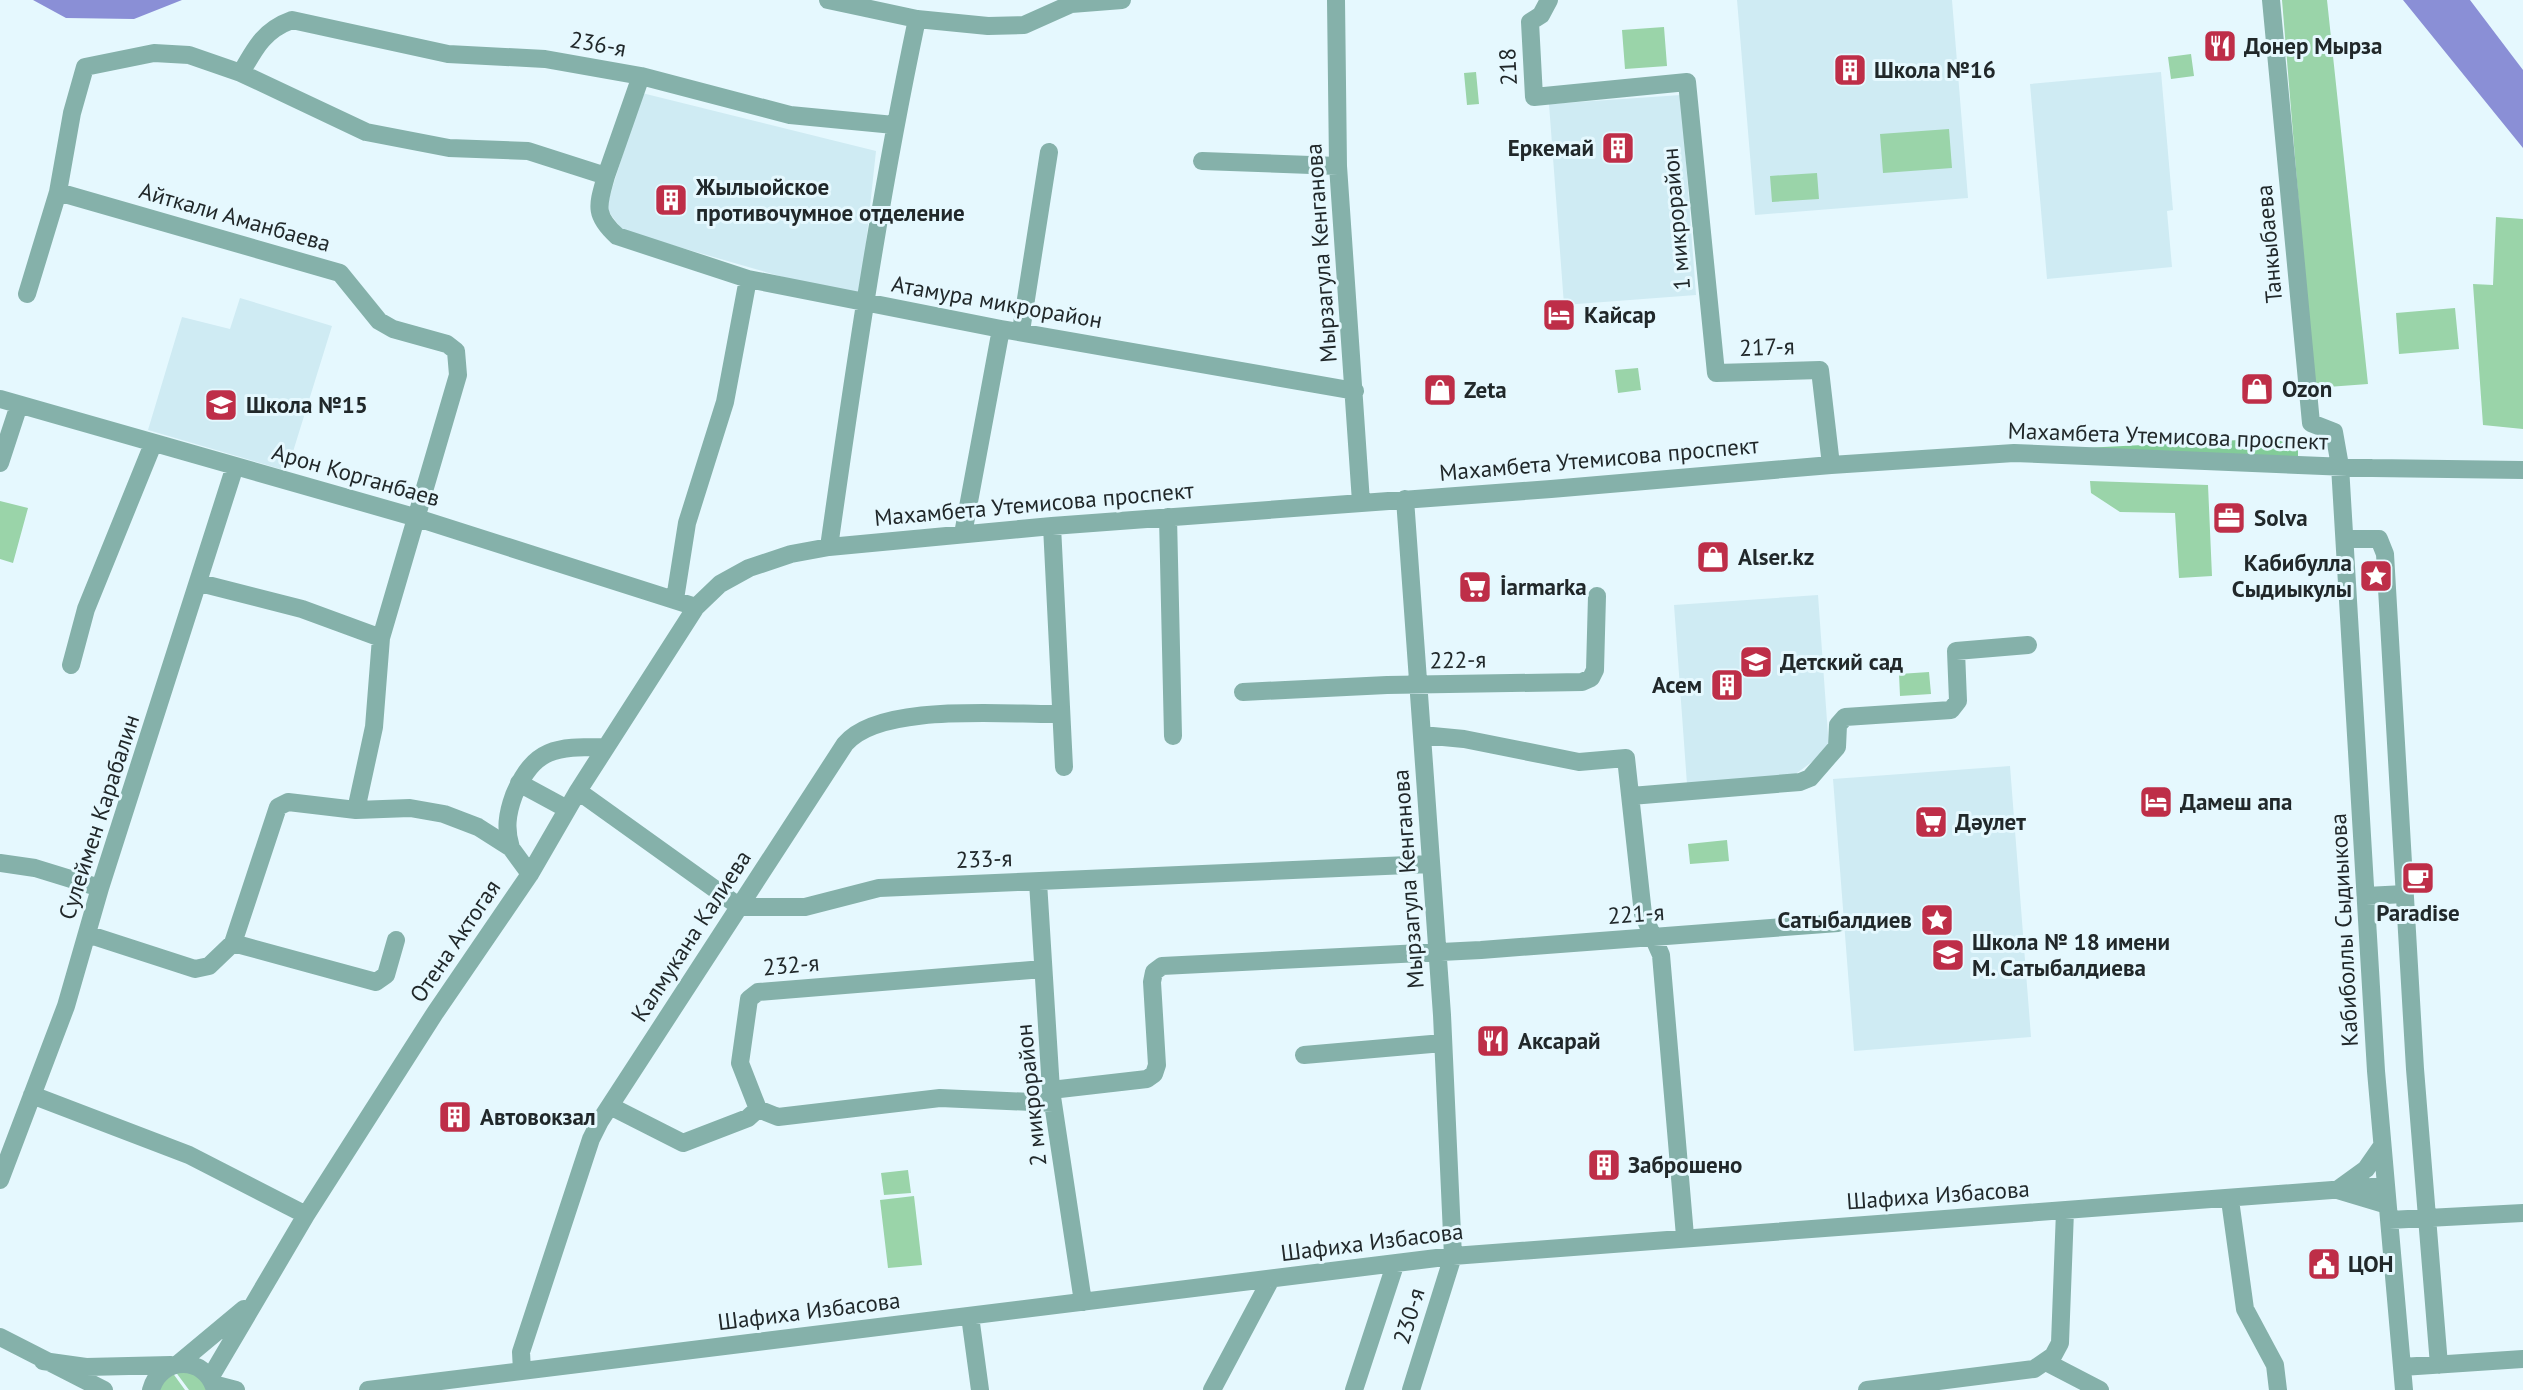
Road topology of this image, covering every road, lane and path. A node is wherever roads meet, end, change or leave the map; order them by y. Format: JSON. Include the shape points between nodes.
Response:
{"nodes":[{"id":1,"x":828,"y":0,"type":"edge"},
{"id":2,"x":1122,"y":0,"type":"edge"},
{"id":3,"x":1336,"y":0,"type":"edge"},
{"id":4,"x":1549,"y":0,"type":"edge"},
{"id":5,"x":2272,"y":1,"type":"edge"},
{"id":6,"x":917,"y":19,"type":"junction"},
{"id":7,"x":241,"y":73,"type":"junction"},
{"id":8,"x":641,"y":76,"type":"junction"},
{"id":9,"x":1687,"y":82,"type":"joint"},
{"id":10,"x":894,"y":125,"type":"junction"},
{"id":11,"x":1049,"y":152,"type":"dead end"},
{"id":12,"x":1202,"y":162,"type":"dead end"},
{"id":13,"x":1338,"y":166,"type":"junction"},
{"id":14,"x":606,"y":176,"type":"junction"},
{"id":15,"x":58,"y":192,"type":"junction"},
{"id":16,"x":748,"y":279,"type":"junction"},
{"id":17,"x":27,"y":295,"type":"dead end"},
{"id":18,"x":864,"y":303,"type":"junction"},
{"id":19,"x":1001,"y":329,"type":"junction"},
{"id":20,"x":1021,"y":331,"type":"junction"},
{"id":21,"x":1716,"y":373,"type":"joint"},
{"id":22,"x":1355,"y":391,"type":"junction"},
{"id":23,"x":0,"y":399,"type":"edge"},
{"id":24,"x":19,"y":405,"type":"junction"},
{"id":25,"x":153,"y":444,"type":"junction"},
{"id":26,"x":0,"y":463,"type":"edge"},
{"id":27,"x":1832,"y":464,"type":"junction"},
{"id":28,"x":235,"y":466,"type":"junction"},
{"id":29,"x":2340,"y":466,"type":"junction"},
{"id":30,"x":2523,"y":470,"type":"edge"},
{"id":31,"x":1405,"y":499,"type":"junction"},
{"id":32,"x":1361,"y":502,"type":"junction"},
{"id":33,"x":414,"y":517,"type":"junction"},
{"id":34,"x":1168,"y":517,"type":"junction"},
{"id":35,"x":1052,"y":526,"type":"junction"},
{"id":36,"x":963,"y":534,"type":"junction"},
{"id":37,"x":2344,"y":539,"type":"junction"},
{"id":38,"x":829,"y":547,"type":"junction"},
{"id":39,"x":200,"y":583,"type":"junction"},
{"id":40,"x":1597,"y":596,"type":"dead end"},
{"id":41,"x":675,"y":599,"type":"junction"},
{"id":42,"x":696,"y":607,"type":"junction"},
{"id":43,"x":381,"y":638,"type":"junction"},
{"id":44,"x":2028,"y":645,"type":"dead end"},
{"id":45,"x":71,"y":665,"type":"dead end"},
{"id":46,"x":1416,"y":686,"type":"junction"},
{"id":47,"x":1243,"y":692,"type":"dead end"},
{"id":48,"x":1060,"y":714,"type":"junction"},
{"id":49,"x":1422,"y":735,"type":"junction"},
{"id":50,"x":1173,"y":736,"type":"dead end"},
{"id":51,"x":606,"y":747,"type":"junction"},
{"id":52,"x":1064,"y":767,"type":"dead end"},
{"id":53,"x":519,"y":783,"type":"junction"},
{"id":54,"x":578,"y":791,"type":"junction"},
{"id":55,"x":1631,"y":796,"type":"junction"},
{"id":56,"x":567,"y":809,"type":"junction"},
{"id":57,"x":356,"y":810,"type":"junction"},
{"id":58,"x":511,"y":848,"type":"junction"},
{"id":59,"x":0,"y":863,"type":"edge"},
{"id":60,"x":1431,"y":864,"type":"junction"},
{"id":61,"x":530,"y":874,"type":"junction"},
{"id":62,"x":1038,"y":882,"type":"junction"},
{"id":63,"x":100,"y":888,"type":"junction"},
{"id":64,"x":2405,"y":894,"type":"junction"},
{"id":65,"x":2366,"y":896,"type":"junction"},
{"id":66,"x":740,"y":906,"type":"junction"},
{"id":67,"x":1838,"y":923,"type":"dead end"},
{"id":68,"x":88,"y":934,"type":"junction"},
{"id":69,"x":1656,"y":937,"type":"junction"},
{"id":70,"x":396,"y":940,"type":"dead end"},
{"id":71,"x":233,"y":943,"type":"junction"},
{"id":72,"x":1437,"y":952,"type":"junction"},
{"id":73,"x":1043,"y":969,"type":"junction"},
{"id":74,"x":1443,"y":1043,"type":"junction"},
{"id":75,"x":1304,"y":1055,"type":"dead end"},
{"id":76,"x":32,"y":1095,"type":"junction"},
{"id":77,"x":1052,"y":1097,"type":"junction"},
{"id":78,"x":610,"y":1106,"type":"junction"},
{"id":79,"x":758,"y":1109,"type":"junction"},
{"id":80,"x":2382,"y":1146,"type":"junction"},
{"id":81,"x":0,"y":1180,"type":"edge"},
{"id":82,"x":2385,"y":1186,"type":"junction"},
{"id":83,"x":2337,"y":1190,"type":"junction"},
{"id":84,"x":2230,"y":1200,"type":"junction"},
{"id":85,"x":2065,"y":1211,"type":"junction"},
{"id":86,"x":2388,"y":1212,"type":"junction"},
{"id":87,"x":2523,"y":1213,"type":"edge"},
{"id":88,"x":306,"y":1215,"type":"junction"},
{"id":89,"x":2428,"y":1219,"type":"junction"},
{"id":90,"x":1685,"y":1236,"type":"junction"},
{"id":91,"x":1453,"y":1256,"type":"junction"},
{"id":92,"x":1395,"y":1265,"type":"junction"},
{"id":93,"x":1271,"y":1279,"type":"junction"},
{"id":94,"x":252,"y":1302,"type":"junction"},
{"id":95,"x":1083,"y":1302,"type":"junction"},
{"id":96,"x":970,"y":1316,"type":"junction"},
{"id":97,"x":0,"y":1337,"type":"edge"},
{"id":98,"x":2523,"y":1359,"type":"edge"},
{"id":99,"x":43,"y":1361,"type":"junction"},
{"id":100,"x":2046,"y":1362,"type":"junction"},
{"id":101,"x":175,"y":1364,"type":"junction"},
{"id":102,"x":2439,"y":1365,"type":"junction"},
{"id":103,"x":2402,"y":1367,"type":"junction"},
{"id":104,"x":522,"y":1371,"type":"junction"},
{"id":105,"x":1959,"y":1383,"type":"edge"},
{"id":106,"x":213,"y":1384,"type":"edge"},
{"id":107,"x":104,"y":1390,"type":"edge"},
{"id":108,"x":151,"y":1390,"type":"edge"},
{"id":109,"x":236,"y":1390,"type":"edge"},
{"id":110,"x":369,"y":1390,"type":"edge"},
{"id":111,"x":980,"y":1390,"type":"edge"},
{"id":112,"x":1212,"y":1390,"type":"edge"},
{"id":113,"x":1354,"y":1390,"type":"edge"},
{"id":114,"x":1411,"y":1390,"type":"edge"},
{"id":115,"x":1867,"y":1390,"type":"edge"},
{"id":116,"x":2100,"y":1390,"type":"edge"},
{"id":117,"x":2278,"y":1390,"type":"edge"},
{"id":118,"x":2404,"y":1390,"type":"edge"}],
"edges":[{"from":1,"to":6,"type":"street"},
{"from":2,"to":6,"type":"street","via":[[1071,4],[1024,25]]},
{"from":3,"to":13,"type":"street","name":"Мырзагула Кенганова"},
{"from":4,"to":9,"type":"street","name":"218","via":[[1541,15],[1530,22],[1534,97]]},
{"from":5,"to":29,"type":"street","name":"Танкыбаева","via":[[2311,422],[2334,432]]},
{"from":6,"to":10,"type":"street"},
{"from":7,"to":8,"type":"street","name":"236-я","via":[[263,35],[292,20],[448,54],[545,59]]},
{"from":7,"to":14,"type":"street","via":[[366,132],[449,148],[528,151]]},
{"from":7,"to":15,"type":"street","via":[[189,55],[154,53],[85,66]]},
{"from":8,"to":10,"type":"street","name":"236-я","via":[[790,115]]},
{"from":8,"to":14,"type":"street","name":"Атамура микрорайон"},
{"from":9,"to":21,"type":"street","name":"1 микрорайон"},
{"from":10,"to":18,"type":"street"},
{"from":11,"to":20,"type":"street"},
{"from":12,"to":13,"type":"street"},
{"from":13,"to":22,"type":"street","name":"Мырзагула Кенганова"},
{"from":14,"to":16,"type":"street","name":"Атамура микрорайон","via":[[598,205],[603,223],[617,236]]},
{"from":15,"to":17,"type":"street"},
{"from":15,"to":33,"type":"street","name":"Айткали Аманбаева","via":[[340,273],[379,321],[456,351],[458,375]]},
{"from":16,"to":18,"type":"street","name":"Атамура микрорайон"},
{"from":16,"to":41,"type":"street","via":[[725,402],[687,523]]},
{"from":18,"to":19,"type":"street","name":"Атамура микрорайон"},
{"from":18,"to":38,"type":"street"},
{"from":19,"to":20,"type":"street","name":"Атамура микрорайон"},
{"from":19,"to":36,"type":"street"},
{"from":20,"to":22,"type":"street","name":"Атамура микрорайон"},
{"from":21,"to":27,"type":"street","name":"217-я","via":[[1820,370]]},
{"from":22,"to":32,"type":"street","name":"Мырзагула Кенганова"},
{"from":23,"to":24,"type":"street","name":"Арон Корганбаев"},
{"from":24,"to":25,"type":"street","name":"Арон Корганбаев"},
{"from":24,"to":26,"type":"street"},
{"from":25,"to":28,"type":"street","name":"Арон Корганбаев"},
{"from":25,"to":45,"type":"street","via":[[86,609]]},
{"from":27,"to":29,"type":"street","name":"Махамбета Утемисова проспект","via":[[2014,453]]},
{"from":27,"to":31,"type":"street","name":"Махамбета Утемисова проспект"},
{"from":28,"to":33,"type":"street","name":"Арон Корганбаев"},
{"from":28,"to":39,"type":"street","name":"Сулеймен Карабалин"},
{"from":29,"to":30,"type":"street","name":"Махамбета Утемисова проспект"},
{"from":29,"to":37,"type":"street","name":"Кабиболлы Сыдиыкова"},
{"from":31,"to":32,"type":"street","name":"Махамбета Утемисова проспект"},
{"from":31,"to":46,"type":"street","name":"Мырзагула Кенганова"},
{"from":32,"to":34,"type":"street","name":"Махамбета Утемисова проспект"},
{"from":33,"to":41,"type":"street","name":"Арон Корганбаев"},
{"from":33,"to":43,"type":"street"},
{"from":34,"to":35,"type":"street","name":"Махамбета Утемисова проспект"},
{"from":34,"to":50,"type":"street"},
{"from":35,"to":36,"type":"street","name":"Махамбета Утемисова проспект"},
{"from":35,"to":48,"type":"street"},
{"from":36,"to":38,"type":"street","name":"Махамбета Утемисова проспект"},
{"from":37,"to":64,"type":"street","via":[[2379,539],[2385,554]]},
{"from":37,"to":65,"type":"street","name":"Кабиболлы Сыдиыкова"},
{"from":38,"to":42,"type":"street","name":"Махамбета Утемисова проспект","via":[[749,568],[720,584]]},
{"from":39,"to":43,"type":"street","via":[[302,610]]},
{"from":39,"to":63,"type":"street","name":"Сулеймен Карабалин"},
{"from":40,"to":46,"type":"street","name":"222-я","via":[[1591,678],[1581,682]]},
{"from":41,"to":42,"type":"street","name":"Арон Корганбаев"},
{"from":42,"to":51,"type":"street","name":"Отена Актогая"},
{"from":43,"to":57,"type":"street","via":[[374,727]]},
{"from":44,"to":55,"type":"street","via":[[1956,650],[1958,701],[1951,710],[1845,717],[1838,725],[1837,747],[1810,778],[1800,782]]},
{"from":46,"to":47,"type":"street","name":"222-я"},
{"from":46,"to":49,"type":"street","name":"Мырзагула Кенганова"},
{"from":48,"to":52,"type":"street"},
{"from":48,"to":66,"type":"street","name":"Калмукана Калиева","via":[[906,716],[870,724],[853,734]]},
{"from":49,"to":55,"type":"street","via":[[1579,762],[1626,758]]},
{"from":49,"to":60,"type":"street","name":"Мырзагула Кенганова"},
{"from":51,"to":53,"type":"street","via":[[544,754],[530,764]]},
{"from":51,"to":54,"type":"street","name":"Отена Актогая"},
{"from":53,"to":56,"type":"street"},
{"from":53,"to":58,"type":"street","via":[[506,825]]},
{"from":54,"to":56,"type":"street","name":"Отена Актогая"},
{"from":54,"to":66,"type":"street"},
{"from":55,"to":69,"type":"street","via":[[1643,914]]},
{"from":56,"to":61,"type":"street","name":"Отена Актогая"},
{"from":57,"to":58,"type":"street","via":[[411,808],[444,814],[478,827]]},
{"from":57,"to":71,"type":"street","via":[[288,802],[278,807]]},
{"from":58,"to":61,"type":"street"},
{"from":59,"to":63,"type":"street","via":[[35,868]]},
{"from":60,"to":62,"type":"street","name":"233-я"},
{"from":60,"to":72,"type":"street","name":"Мырзагула Кенганова"},
{"from":61,"to":88,"type":"street","name":"Отена Актогая"},
{"from":62,"to":66,"type":"street","name":"233-я","via":[[879,888],[805,906]]},
{"from":62,"to":73,"type":"street","name":"2 микрорайон"},
{"from":63,"to":68,"type":"street","name":"Сулеймен Карабалин"},
{"from":64,"to":65,"type":"street"},
{"from":64,"to":89,"type":"street"},
{"from":65,"to":80,"type":"street","name":"Кабиболлы Сыдиыкова"},
{"from":66,"to":78,"type":"street","name":"Калмукана Калиева"},
{"from":67,"to":69,"type":"street","name":"221-я"},
{"from":68,"to":71,"type":"street","via":[[195,969],[209,966]]},
{"from":68,"to":76,"type":"street","name":"Сулеймен Карабалин"},
{"from":69,"to":72,"type":"street","name":"221-я"},
{"from":69,"to":90,"type":"street","via":[[1670,1043]]},
{"from":70,"to":71,"type":"street","via":[[386,975],[376,982]]},
{"from":72,"to":74,"type":"street","name":"Мырзагула Кенганова"},
{"from":72,"to":77,"type":"street","via":[[1162,966],[1154,972],[1152,982],[1154,1074]]},
{"from":73,"to":77,"type":"street","name":"2 микрорайон"},
{"from":73,"to":79,"type":"street","name":"232-я","via":[[752,994],[740,1063]]},
{"from":74,"to":75,"type":"street"},
{"from":74,"to":91,"type":"street","name":"Мырзагула Кенганова"},
{"from":76,"to":81,"type":"street","name":"Сулеймен Карабалин"},
{"from":76,"to":88,"type":"street","via":[[189,1156]]},
{"from":77,"to":79,"type":"street","via":[[940,1097],[778,1117]]},
{"from":77,"to":95,"type":"street","name":"2 микрорайон"},
{"from":78,"to":79,"type":"street","via":[[683,1143],[747,1118]]},
{"from":78,"to":104,"type":"street","name":"Калмукана Калиева","via":[[591,1139],[521,1352]]},
{"from":80,"to":82,"type":"street","name":"Кабиболлы Сыдиыкова"},
{"from":80,"to":83,"type":"street","via":[[2366,1168]]},
{"from":82,"to":83,"type":"street","name":"Шафиха Избасова"},
{"from":82,"to":86,"type":"street","name":"Кабиболлы Сыдиыкова"},
{"from":83,"to":84,"type":"street","name":"Шафиха Избасова"},
{"from":83,"to":86,"type":"street"},
{"from":84,"to":85,"type":"street","name":"Шафиха Избасова"},
{"from":84,"to":117,"type":"street","via":[[2245,1309],[2275,1365]]},
{"from":85,"to":90,"type":"street","name":"Шафиха Избасова"},
{"from":85,"to":100,"type":"street","via":[[2060,1342]]},
{"from":86,"to":89,"type":"street"},
{"from":86,"to":103,"type":"street","name":"Кабиболлы Сыдиыкова"},
{"from":87,"to":89,"type":"street"},
{"from":88,"to":94,"type":"street","name":"Отена Актогая"},
{"from":89,"to":102,"type":"street"},
{"from":90,"to":91,"type":"street","name":"Шафиха Избасова"},
{"from":91,"to":92,"type":"street","name":"Шафиха Избасова"},
{"from":91,"to":114,"type":"street","name":"230-я"},
{"from":92,"to":93,"type":"street","name":"Шафиха Избасова"},
{"from":92,"to":113,"type":"street","name":"230-я"},
{"from":93,"to":95,"type":"street","name":"Шафиха Избасова"},
{"from":93,"to":112,"type":"street"},
{"from":94,"to":101,"type":"street","name":"Отена Актогая"},
{"from":94,"to":106,"type":"street","name":"Отена Актогая"},
{"from":95,"to":96,"type":"street","name":"Шафиха Избасова"},
{"from":96,"to":104,"type":"street","name":"Шафиха Избасова"},
{"from":96,"to":111,"type":"street"},
{"from":97,"to":99,"type":"street"},
{"from":98,"to":102,"type":"street"},
{"from":99,"to":101,"type":"street","via":[[96,1367]]},
{"from":99,"to":107,"type":"street"},
{"from":100,"to":105,"type":"street","via":[[2034,1369]]},
{"from":100,"to":116,"type":"street"},
{"from":101,"to":106,"type":"street","via":[[200,1368]]},
{"from":101,"to":108,"type":"street","name":"Отена Актогая","via":[[159,1373]]},
{"from":102,"to":103,"type":"street"},
{"from":103,"to":118,"type":"street","name":"Кабиболлы Сыдиыкова"},
{"from":104,"to":110,"type":"street","name":"Шафиха Избасова"},
{"from":105,"to":115,"type":"street"},
{"from":106,"to":109,"type":"street"}]}
